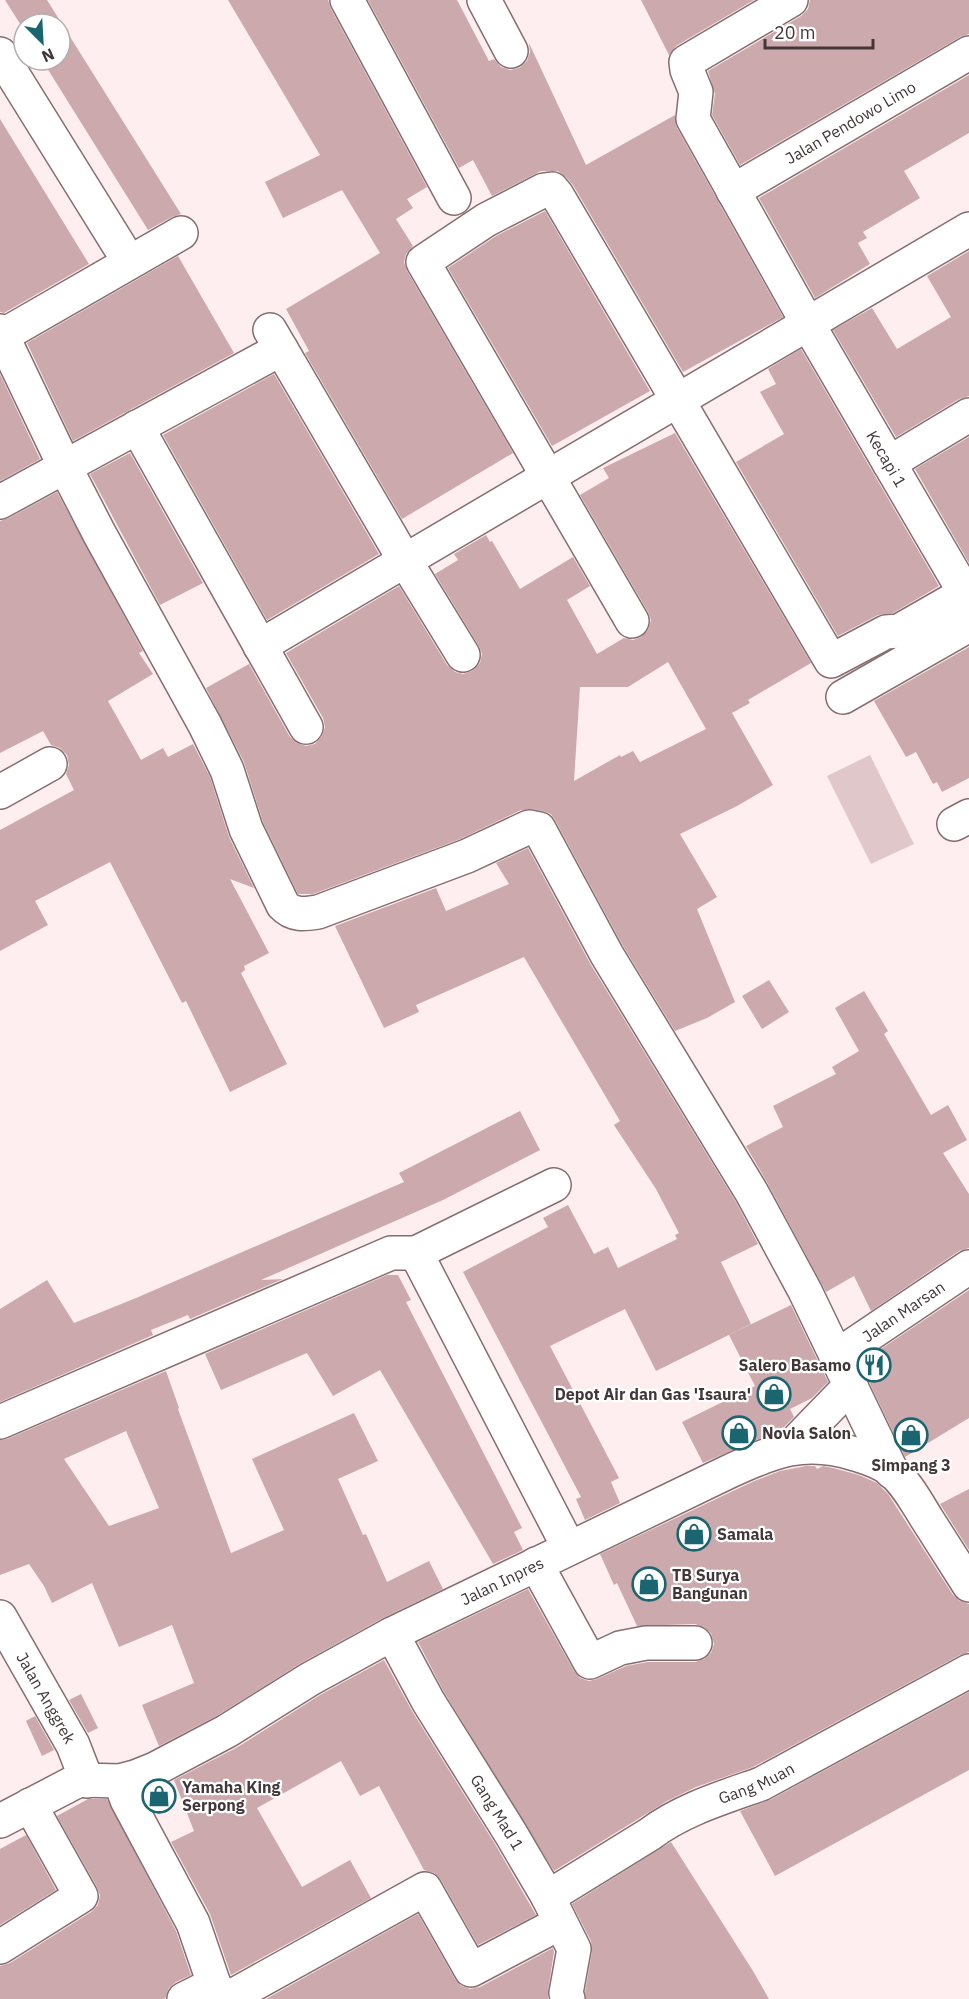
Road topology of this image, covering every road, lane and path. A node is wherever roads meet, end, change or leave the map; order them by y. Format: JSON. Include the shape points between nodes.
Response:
{"nodes":[{"id":1,"x":346,"y":0,"type":"edge"},
{"id":2,"x":484,"y":0,"type":"edge"},
{"id":3,"x":791,"y":0,"type":"edge"},
{"id":4,"x":511,"y":51,"type":"dead end"},
{"id":5,"x":969,"y":53,"type":"edge"},
{"id":6,"x":0,"y":54,"type":"edge"},
{"id":7,"x":733,"y":191,"type":"junction"},
{"id":8,"x":454,"y":198,"type":"dead end"},
{"id":9,"x":969,"y":229,"type":"edge"},
{"id":10,"x":181,"y":233,"type":"dead end"},
{"id":11,"x":120,"y":246,"type":"dead end"},
{"id":12,"x":808,"y":324,"type":"junction"},
{"id":13,"x":1,"y":334,"type":"edge"},
{"id":14,"x":678,"y":400,"type":"junction"},
{"id":15,"x":969,"y":415,"type":"edge"},
{"id":16,"x":137,"y":427,"type":"junction"},
{"id":17,"x":889,"y":463,"type":"junction"},
{"id":18,"x":65,"y":467,"type":"junction"},
{"id":19,"x":548,"y":477,"type":"junction"},
{"id":20,"x":0,"y":502,"type":"edge"},
{"id":21,"x":405,"y":561,"type":"junction"},
{"id":22,"x":967,"y":592,"type":"edge"},
{"id":23,"x":632,"y":621,"type":"dead end"},
{"id":24,"x":969,"y":625,"type":"edge"},
{"id":25,"x":260,"y":646,"type":"junction"},
{"id":26,"x":463,"y":655,"type":"dead end"},
{"id":27,"x":843,"y":697,"type":"dead end"},
{"id":28,"x":306,"y":727,"type":"dead end"},
{"id":29,"x":50,"y":764,"type":"dead end"},
{"id":30,"x":0,"y":792,"type":"edge"},
{"id":31,"x":554,"y":1185,"type":"dead end"},
{"id":32,"x":416,"y":1253,"type":"junction"},
{"id":33,"x":969,"y":1267,"type":"edge"},
{"id":34,"x":837,"y":1356,"type":"junction"},
{"id":35,"x":851,"y":1385,"type":"junction"},
{"id":36,"x":0,"y":1422,"type":"edge"},
{"id":37,"x":790,"y":1448,"type":"junction"},
{"id":38,"x":892,"y":1472,"type":"junction"},
{"id":39,"x":568,"y":1548,"type":"junction"},
{"id":40,"x":536,"y":1564,"type":"junction"},
{"id":41,"x":969,"y":1585,"type":"edge"},
{"id":42,"x":0,"y":1617,"type":"edge"},
{"id":43,"x":392,"y":1634,"type":"junction"},
{"id":44,"x":695,"y":1644,"type":"dead end"},
{"id":45,"x":969,"y":1671,"type":"edge"},
{"id":46,"x":87,"y":1781,"type":"junction"},
{"id":47,"x":120,"y":1781,"type":"junction"},
{"id":48,"x":30,"y":1805,"type":"junction"},
{"id":49,"x":0,"y":1821,"type":"edge"},
{"id":50,"x":554,"y":1910,"type":"junction"},
{"id":51,"x":0,"y":1947,"type":"edge"},
{"id":52,"x":221,"y":1994,"type":"edge"},
{"id":53,"x":184,"y":1999,"type":"edge"},
{"id":54,"x":568,"y":1999,"type":"edge"}],
"edges":[{"from":1,"to":8,"type":"street"},
{"from":2,"to":4,"type":"street"},
{"from":3,"to":7,"type":"street","name":"Kecapi 1","via":[[686,62],[696,92],[693,119]]},
{"from":5,"to":7,"type":"street","name":"Jalan Pendowo Limo"},
{"from":6,"to":11,"type":"street"},
{"from":7,"to":12,"type":"street","name":"Kecapi 1"},
{"from":9,"to":12,"type":"street"},
{"from":10,"to":13,"type":"street"},
{"from":12,"to":14,"type":"street"},
{"from":12,"to":17,"type":"street","name":"Kecapi 1"},
{"from":13,"to":18,"type":"street"},
{"from":14,"to":19,"type":"street"},
{"from":14,"to":19,"type":"street","via":[[552,189],[486,220],[423,262]]},
{"from":14,"to":22,"type":"street","via":[[831,661],[886,632],[899,631]]},
{"from":15,"to":17,"type":"street"},
{"from":16,"to":18,"type":"street"},
{"from":16,"to":21,"type":"street","via":[[275,340]]},
{"from":16,"to":25,"type":"street"},
{"from":17,"to":22,"type":"street","name":"Kecapi 1"},
{"from":18,"to":20,"type":"street"},
{"from":18,"to":34,"type":"street","via":[[206,725],[227,770],[246,829],[288,911],[318,912],[467,856],[530,827],[539,828],[608,955],[752,1193]]},
{"from":19,"to":21,"type":"street"},
{"from":19,"to":23,"type":"street"},
{"from":21,"to":25,"type":"street"},
{"from":21,"to":26,"type":"street"},
{"from":24,"to":27,"type":"street"},
{"from":25,"to":28,"type":"street"},
{"from":29,"to":30,"type":"street"},
{"from":31,"to":32,"type":"street"},
{"from":32,"to":36,"type":"street","via":[[391,1253]]},
{"from":32,"to":39,"type":"street"},
{"from":33,"to":34,"type":"street","name":"Jalan Marsan"},
{"from":34,"to":35,"type":"street"},
{"from":35,"to":37,"type":"street"},
{"from":35,"to":38,"type":"street"},
{"from":37,"to":38,"type":"street","name":"Jalan Inpres","via":[[835,1448],[869,1458]]},
{"from":37,"to":39,"type":"street","name":"Jalan Inpres","via":[[733,1469]]},
{"from":38,"to":41,"type":"street","name":"Jalan Inpres","via":[[915,1500]]},
{"from":39,"to":40,"type":"street","name":"Jalan Inpres"},
{"from":40,"to":43,"type":"street","name":"Jalan Inpres"},
{"from":40,"to":44,"type":"street","via":[[590,1662],[620,1648],[646,1643]]},
{"from":42,"to":46,"type":"street","name":"Jalan Anggrek","via":[[73,1745]]},
{"from":43,"to":47,"type":"street","name":"Jalan Inpres","via":[[195,1748]]},
{"from":43,"to":50,"type":"street","name":"Gang Mad 1"},
{"from":45,"to":50,"type":"street","name":"Gang Muan","via":[[761,1784],[665,1823]]},
{"from":46,"to":47,"type":"street","name":"Jalan Inpres"},
{"from":46,"to":48,"type":"street","name":"Jalan Inpres","via":[[73,1783]]},
{"from":47,"to":52,"type":"street","via":[[193,1923]]},
{"from":48,"to":49,"type":"street","name":"Jalan Inpres"},
{"from":48,"to":51,"type":"street","via":[[81,1896]]},
{"from":50,"to":52,"type":"street","name":"Gang Muan","via":[[471,1970],[425,1889]]},
{"from":50,"to":54,"type":"street","name":"Gang Mad 1","via":[[574,1949]]},
{"from":52,"to":53,"type":"street"}]}
